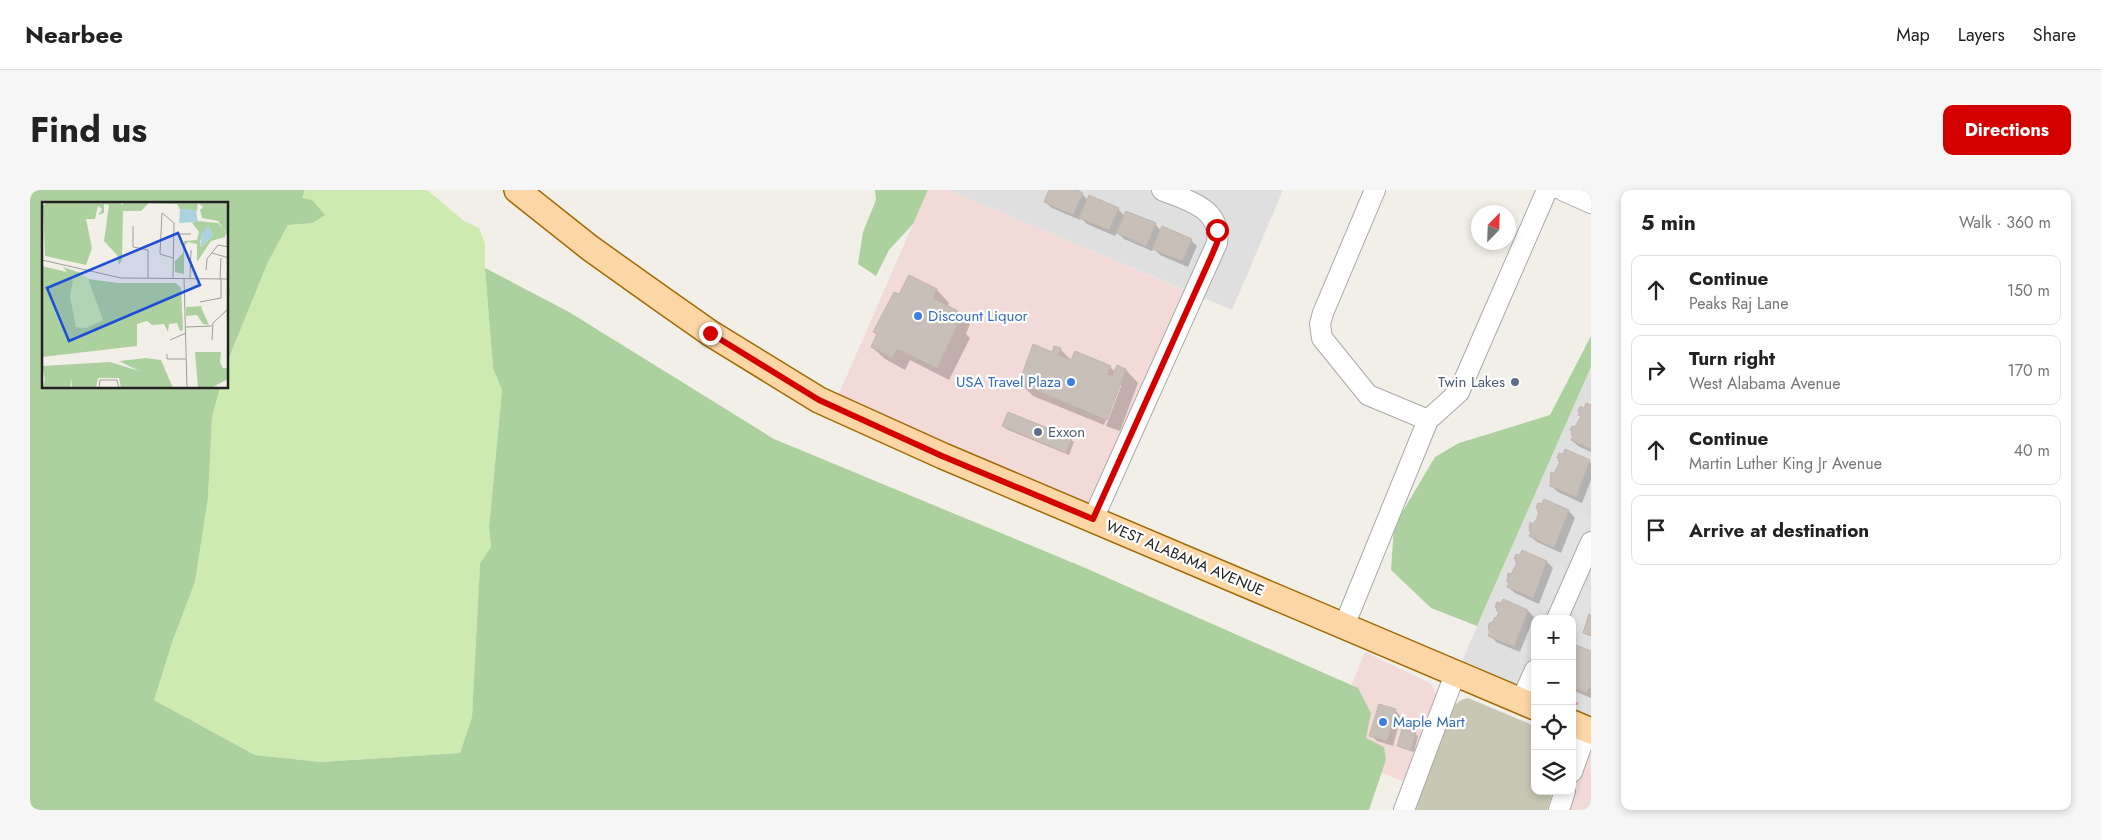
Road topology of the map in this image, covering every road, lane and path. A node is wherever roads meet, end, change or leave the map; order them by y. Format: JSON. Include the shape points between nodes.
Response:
{"nodes":[{"id":1,"x":517,"y":190,"type":"edge"},
{"id":2,"x":1162,"y":190,"type":"edge"},
{"id":3,"x":1375,"y":190,"type":"edge"},
{"id":4,"x":1547,"y":190,"type":"edge"},
{"id":5,"x":1562,"y":190,"type":"edge"},
{"id":6,"x":1591,"y":203,"type":"edge"},
{"id":7,"x":1428,"y":420,"type":"junction"},
{"id":8,"x":1093,"y":519,"type":"junction"},
{"id":9,"x":1591,"y":542,"type":"edge"},
{"id":10,"x":1559,"y":615,"type":"edge"},
{"id":11,"x":1344,"y":626,"type":"junction"},
{"id":12,"x":1455,"y":674,"type":"junction"},
{"id":13,"x":1531,"y":689,"type":"edge"},
{"id":14,"x":1528,"y":704,"type":"edge"},
{"id":15,"x":1584,"y":728,"type":"edge"},
{"id":16,"x":1576,"y":757,"type":"edge"},
{"id":17,"x":1564,"y":795,"type":"edge"},
{"id":18,"x":1404,"y":810,"type":"edge"},
{"id":19,"x":1558,"y":810,"type":"edge"}],
"edges":[{"from":1,"to":8,"type":"main road","name":"WEST ALABAMA AVENUE","via":[[590,248],[710,333],[819,400]]},
{"from":2,"to":8,"type":"street","via":[[1208,212],[1216,226],[1217,243]]},
{"from":3,"to":7,"type":"street","via":[[1323,313],[1320,324],[1322,338],[1368,395]]},
{"from":4,"to":7,"type":"street","via":[[1459,392]]},
{"from":5,"to":6,"type":"street"},
{"from":7,"to":11,"type":"street"},
{"from":8,"to":11,"type":"main road","name":"WEST ALABAMA AVENUE"},
{"from":9,"to":10,"type":"street"},
{"from":11,"to":12,"type":"main road","name":"WEST ALABAMA AVENUE"},
{"from":12,"to":14,"type":"main road","name":"WEST ALABAMA AVENUE"},
{"from":12,"to":18,"type":"street"},
{"from":13,"to":14,"type":"street"},
{"from":15,"to":16,"type":"street"},
{"from":17,"to":19,"type":"street"}]}
